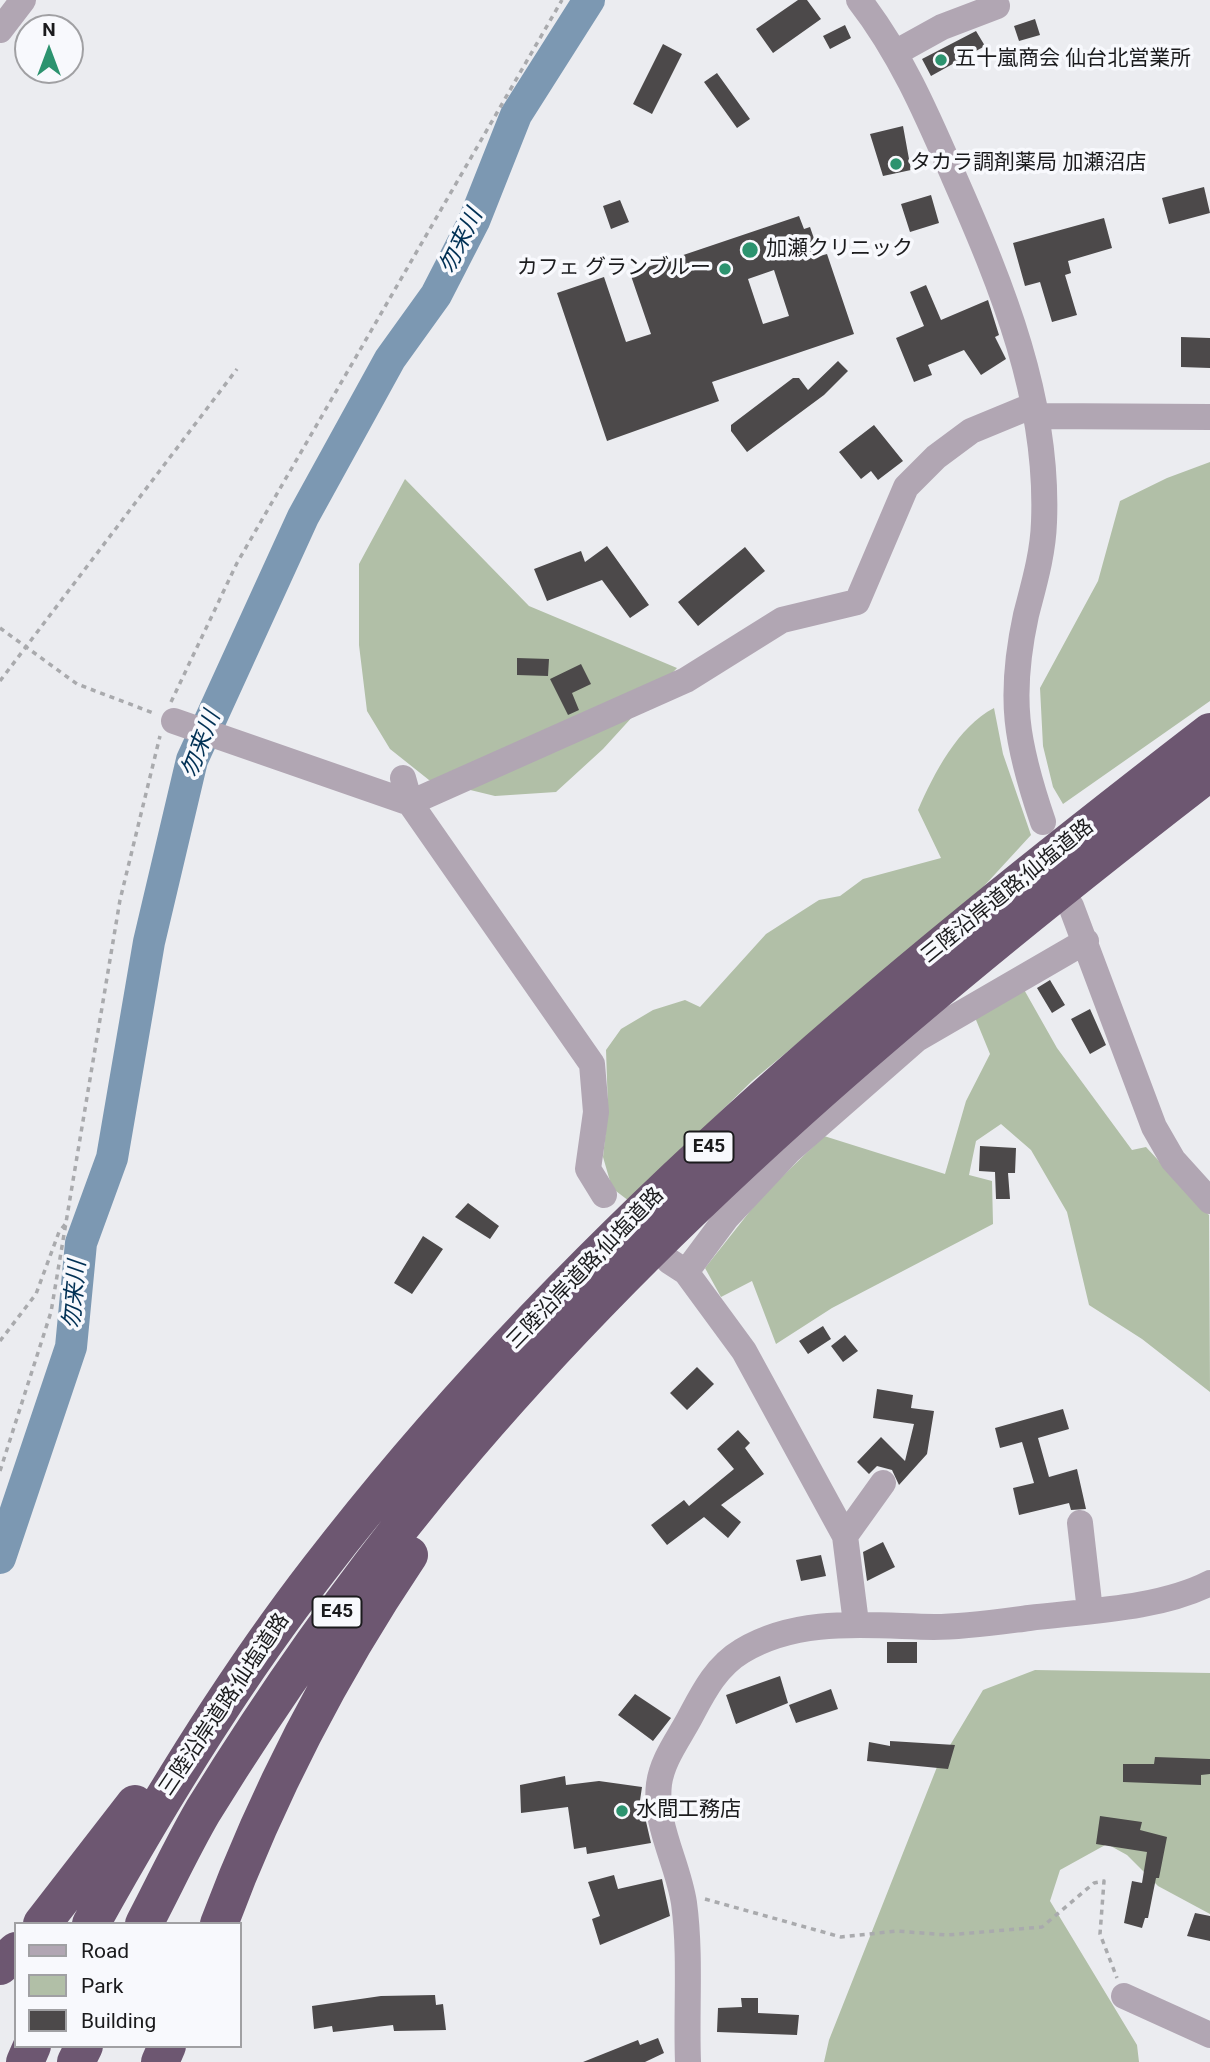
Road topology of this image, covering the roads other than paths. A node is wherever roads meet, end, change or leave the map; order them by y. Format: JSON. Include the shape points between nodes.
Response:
{"nodes":[{"id":1,"x":23,"y":0,"type":"edge"},
{"id":2,"x":859,"y":0,"type":"edge"},
{"id":3,"x":997,"y":6,"type":"dead end"},
{"id":4,"x":0,"y":30,"type":"edge"},
{"id":5,"x":895,"y":53,"type":"junction"},
{"id":6,"x":1036,"y":411,"type":"junction"},
{"id":7,"x":1210,"y":417,"type":"edge"},
{"id":8,"x":174,"y":720,"type":"road end"},
{"id":9,"x":1210,"y":733,"type":"edge"},
{"id":10,"x":1210,"y":772,"type":"edge"},
{"id":11,"x":406,"y":791,"type":"junction"},
{"id":12,"x":1043,"y":822,"type":"dead end"},
{"id":13,"x":1071,"y":906,"type":"dead end"},
{"id":14,"x":1086,"y":941,"type":"junction"},
{"id":15,"x":604,"y":1195,"type":"dead end"},
{"id":16,"x":1210,"y":1201,"type":"edge"},
{"id":17,"x":574,"y":1331,"type":"junction"},
{"id":18,"x":883,"y":1483,"type":"dead end"},
{"id":19,"x":1080,"y":1523,"type":"dead end"},
{"id":20,"x":845,"y":1536,"type":"junction"},
{"id":21,"x":1210,"y":1583,"type":"edge"},
{"id":22,"x":1090,"y":1611,"type":"junction"},
{"id":23,"x":856,"y":1623,"type":"junction"},
{"id":24,"x":274,"y":1629,"type":"junction"},
{"id":25,"x":44,"y":1922,"type":"edge"},
{"id":26,"x":92,"y":1922,"type":"edge"},
{"id":27,"x":145,"y":1922,"type":"edge"},
{"id":28,"x":220,"y":1922,"type":"edge"},
{"id":29,"x":14,"y":1953,"type":"edge"},
{"id":30,"x":0,"y":1966,"type":"edge"},
{"id":31,"x":1124,"y":1996,"type":"road end"},
{"id":32,"x":1210,"y":2035,"type":"edge"},
{"id":33,"x":688,"y":2062,"type":"edge"}],
"edges":[{"from":1,"to":4,"type":"street"},
{"from":2,"to":5,"type":"street"},
{"from":3,"to":5,"type":"street","via":[[942,27]]},
{"from":5,"to":6,"type":"street","via":[[996,273]]},
{"from":6,"to":7,"type":"street"},
{"from":6,"to":11,"type":"street","via":[[971,430],[906,487],[857,602],[782,620],[686,680]]},
{"from":6,"to":12,"type":"street","via":[[1044,523],[1017,673],[1016,713],[1017,736]]},
{"from":8,"to":11,"type":"street","via":[[267,753]]},
{"from":9,"to":24,"type":"highway","name":"三陸沿岸道路;仙塩道路","number":"E45","via":[[985,909],[866,1009],[645,1208],[410,1457]]},
{"from":10,"to":17,"type":"highway","name":"三陸沿岸道路;仙塩道路","number":"E45","via":[[1004,935],[804,1106],[726,1177]]},
{"from":11,"to":15,"type":"street","via":[[592,1064],[596,1112],[588,1169]]},
{"from":13,"to":14,"type":"street"},
{"from":14,"to":16,"type":"street","via":[[1154,1127],[1172,1160]]},
{"from":14,"to":20,"type":"street","via":[[916,1039],[788,1152],[678,1266],[744,1351]]},
{"from":17,"to":27,"type":"highway","name":"三陸沿岸道路;仙塩道路","number":"E45","via":[[427,1494],[342,1604],[201,1814]]},
{"from":17,"to":28,"type":"highway","via":[[439,1512],[338,1666],[276,1784]]},
{"from":18,"to":20,"type":"street"},
{"from":19,"to":22,"type":"street"},
{"from":20,"to":23,"type":"street"},
{"from":21,"to":22,"type":"street","via":[[1186,1595]]},
{"from":22,"to":23,"type":"street","via":[[936,1627]]},
{"from":23,"to":33,"type":"street","via":[[806,1629],[742,1651],[715,1674],[664,1764],[659,1782],[662,1824],[683,1902]]},
{"from":24,"to":25,"type":"highway"},
{"from":24,"to":26,"type":"highway","name":"三陸沿岸道路;仙塩道路","number":"E45","via":[[144,1828]]},
{"from":29,"to":30,"type":"highway"},
{"from":31,"to":32,"type":"street"}]}
